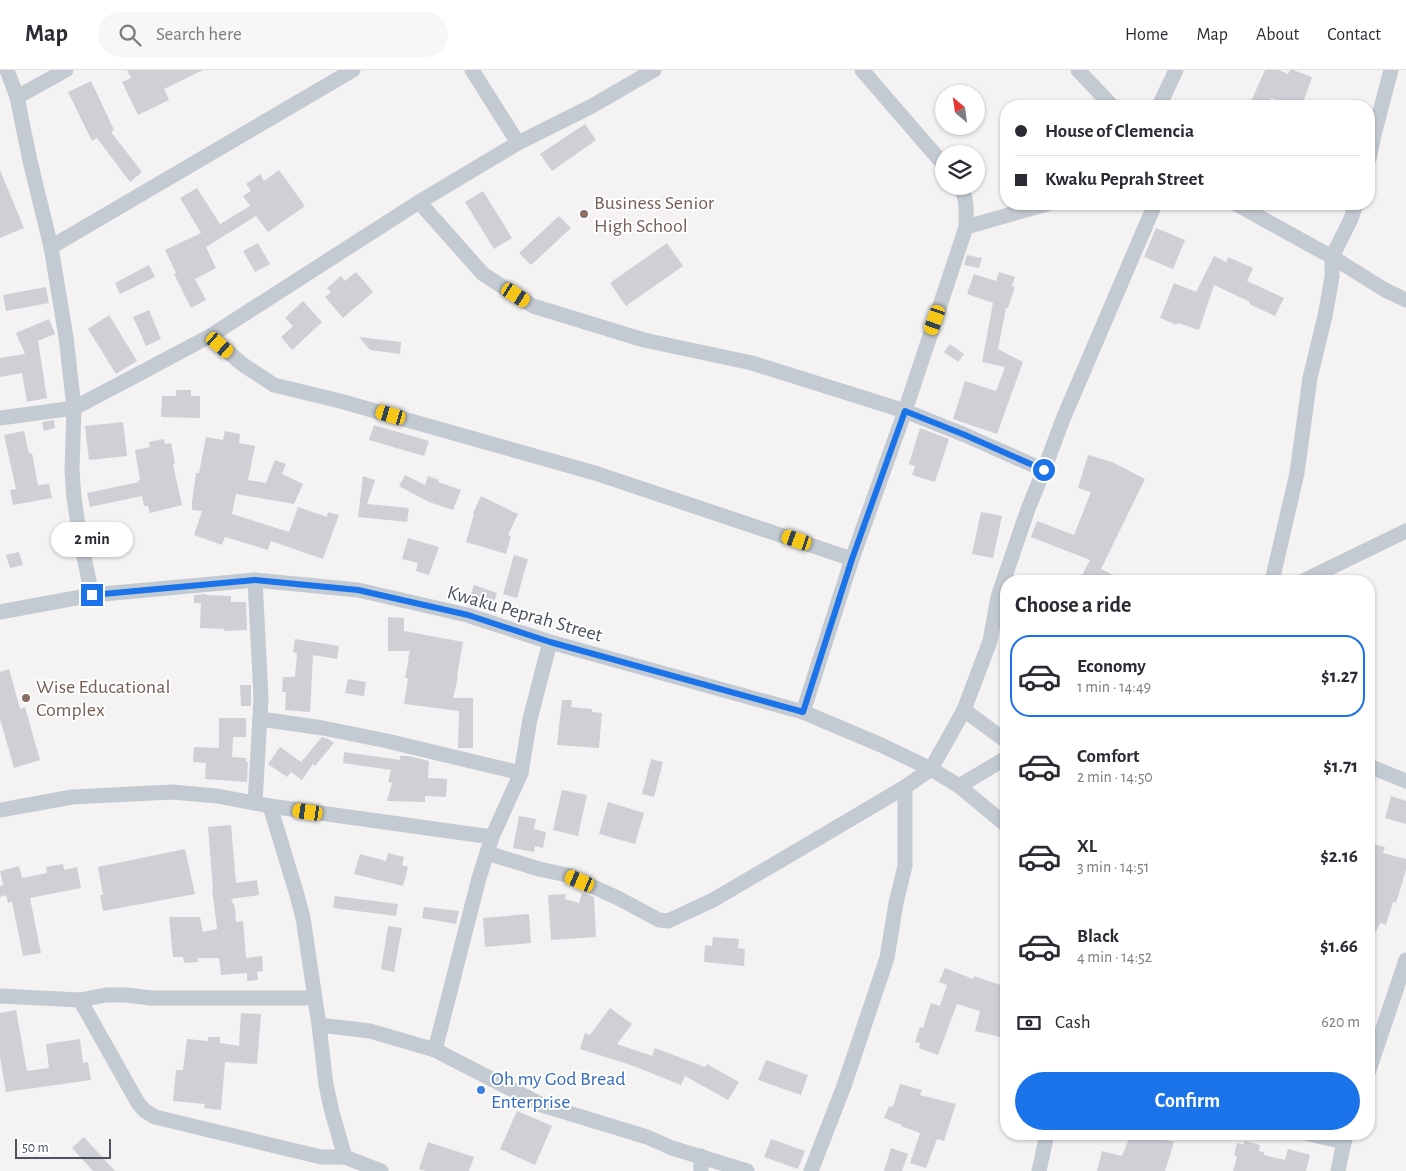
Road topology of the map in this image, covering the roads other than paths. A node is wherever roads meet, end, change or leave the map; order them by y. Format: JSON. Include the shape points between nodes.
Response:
{"nodes":[{"id":1,"x":7,"y":70,"type":"edge"},
{"id":2,"x":66,"y":70,"type":"edge"},
{"id":3,"x":353,"y":70,"type":"edge"},
{"id":4,"x":472,"y":70,"type":"edge"},
{"id":5,"x":654,"y":70,"type":"edge"},
{"id":6,"x":862,"y":70,"type":"edge"},
{"id":7,"x":1078,"y":70,"type":"edge"},
{"id":8,"x":1176,"y":70,"type":"edge"},
{"id":9,"x":1391,"y":70,"type":"edge"},
{"id":10,"x":17,"y":97,"type":"junction"},
{"id":11,"x":1106,"y":100,"type":"edge"},
{"id":12,"x":1162,"y":100,"type":"edge"},
{"id":13,"x":1375,"y":131,"type":"edge"},
{"id":14,"x":518,"y":143,"type":"junction"},
{"id":15,"x":935,"y":155,"type":"edge"},
{"id":16,"x":964,"y":195,"type":"edge"},
{"id":17,"x":419,"y":202,"type":"junction"},
{"id":18,"x":1026,"y":210,"type":"edge"},
{"id":19,"x":1152,"y":210,"type":"edge"},
{"id":20,"x":1247,"y":210,"type":"edge"},
{"id":21,"x":1354,"y":210,"type":"edge"},
{"id":22,"x":966,"y":227,"type":"junction"},
{"id":23,"x":51,"y":247,"type":"junction"},
{"id":24,"x":1332,"y":257,"type":"junction"},
{"id":25,"x":1406,"y":300,"type":"edge"},
{"id":26,"x":210,"y":336,"type":"junction"},
{"id":27,"x":74,"y":408,"type":"junction"},
{"id":28,"x":905,"y":411,"type":"junction"},
{"id":29,"x":0,"y":418,"type":"edge"},
{"id":30,"x":1044,"y":470,"type":"junction"},
{"id":31,"x":1406,"y":531,"type":"edge"},
{"id":32,"x":852,"y":559,"type":"junction"},
{"id":33,"x":1005,"y":575,"type":"edge"},
{"id":34,"x":1273,"y":575,"type":"edge"},
{"id":35,"x":1316,"y":575,"type":"edge"},
{"id":36,"x":255,"y":580,"type":"junction"},
{"id":37,"x":1000,"y":591,"type":"edge"},
{"id":38,"x":92,"y":595,"type":"junction"},
{"id":39,"x":0,"y":612,"type":"edge"},
{"id":40,"x":550,"y":642,"type":"junction"},
{"id":41,"x":964,"y":710,"type":"junction"},
{"id":42,"x":803,"y":712,"type":"junction"},
{"id":43,"x":260,"y":719,"type":"junction"},
{"id":44,"x":1000,"y":737,"type":"edge"},
{"id":45,"x":1000,"y":762,"type":"edge"},
{"id":46,"x":1375,"y":768,"type":"edge"},
{"id":47,"x":931,"y":769,"type":"junction"},
{"id":48,"x":521,"y":773,"type":"junction"},
{"id":49,"x":1406,"y":781,"type":"edge"},
{"id":50,"x":959,"y":786,"type":"junction"},
{"id":51,"x":905,"y":787,"type":"junction"},
{"id":52,"x":255,"y":803,"type":"junction"},
{"id":53,"x":270,"y":806,"type":"junction"},
{"id":54,"x":0,"y":810,"type":"edge"},
{"id":55,"x":1000,"y":820,"type":"edge"},
{"id":56,"x":492,"y":837,"type":"junction"},
{"id":57,"x":487,"y":854,"type":"junction"},
{"id":58,"x":1406,"y":960,"type":"edge"},
{"id":59,"x":0,"y":996,"type":"edge"},
{"id":60,"x":314,"y":998,"type":"junction"},
{"id":61,"x":80,"y":1000,"type":"junction"},
{"id":62,"x":319,"y":1025,"type":"junction"},
{"id":63,"x":435,"y":1050,"type":"junction"},
{"id":64,"x":1375,"y":1052,"type":"edge"},
{"id":65,"x":1046,"y":1140,"type":"edge"},
{"id":66,"x":1345,"y":1140,"type":"edge"},
{"id":67,"x":345,"y":1158,"type":"junction"},
{"id":68,"x":701,"y":1163,"type":"edge"},
{"id":69,"x":742,"y":1170,"type":"edge"},
{"id":70,"x":381,"y":1171,"type":"edge"},
{"id":71,"x":811,"y":1171,"type":"edge"},
{"id":72,"x":1039,"y":1171,"type":"edge"},
{"id":73,"x":1338,"y":1171,"type":"edge"}],
"edges":[{"from":1,"to":10,"type":"street"},
{"from":2,"to":10,"type":"street"},
{"from":3,"to":23,"type":"street"},
{"from":4,"to":14,"type":"street"},
{"from":5,"to":14,"type":"street"},
{"from":6,"to":15,"type":"street"},
{"from":7,"to":11,"type":"street"},
{"from":8,"to":12,"type":"street"},
{"from":9,"to":13,"type":"street"},
{"from":10,"to":23,"type":"street"},
{"from":14,"to":17,"type":"street"},
{"from":16,"to":22,"type":"street"},
{"from":17,"to":26,"type":"street"},
{"from":17,"to":28,"type":"street","via":[[483,274],[533,306],[644,340],[752,363]]},
{"from":18,"to":22,"type":"street"},
{"from":19,"to":30,"type":"street"},
{"from":20,"to":24,"type":"street"},
{"from":21,"to":24,"type":"street"},
{"from":22,"to":28,"type":"street"},
{"from":23,"to":27,"type":"street"},
{"from":24,"to":25,"type":"street"},
{"from":24,"to":34,"type":"street","via":[[1332,277],[1310,378],[1297,473]]},
{"from":26,"to":27,"type":"street"},
{"from":26,"to":32,"type":"street","via":[[242,364],[274,385],[340,400],[587,471]]},
{"from":27,"to":29,"type":"street"},
{"from":27,"to":38,"type":"street","via":[[74,498]]},
{"from":28,"to":30,"type":"street"},
{"from":28,"to":32,"type":"street"},
{"from":30,"to":33,"type":"street"},
{"from":31,"to":35,"type":"street"},
{"from":32,"to":42,"type":"street"},
{"from":36,"to":38,"type":"street","name":"Kwaku Peprah Street"},
{"from":36,"to":40,"type":"street","name":"Kwaku Peprah Street","via":[[358,590],[468,615]]},
{"from":36,"to":43,"type":"street"},
{"from":37,"to":41,"type":"street","via":[[990,641]]},
{"from":38,"to":39,"type":"street","name":"Kwaku Peprah Street"},
{"from":40,"to":42,"type":"street","name":"Kwaku Peprah Street"},
{"from":40,"to":48,"type":"street","via":[[530,719]]},
{"from":41,"to":44,"type":"street"},
{"from":41,"to":47,"type":"street"},
{"from":42,"to":47,"type":"street","name":"Kwaku Peprah Street"},
{"from":43,"to":48,"type":"street","via":[[387,741]]},
{"from":43,"to":52,"type":"street"},
{"from":45,"to":50,"type":"street"},
{"from":46,"to":49,"type":"street"},
{"from":47,"to":50,"type":"street","name":"Kwaku Peprah Street"},
{"from":47,"to":51,"type":"street"},
{"from":48,"to":56,"type":"street"},
{"from":50,"to":55,"type":"street","name":"Kwaku Peprah Street"},
{"from":51,"to":57,"type":"street","via":[[713,900],[668,921],[659,920],[567,875]]},
{"from":51,"to":71,"type":"street","via":[[905,866],[886,958],[844,1086]]},
{"from":52,"to":53,"type":"street"},
{"from":52,"to":54,"type":"street","via":[[172,792],[72,797]]},
{"from":53,"to":56,"type":"street"},
{"from":53,"to":60,"type":"street","via":[[303,918]]},
{"from":56,"to":57,"type":"street"},
{"from":57,"to":63,"type":"street"},
{"from":58,"to":64,"type":"street"},
{"from":59,"to":61,"type":"street"},
{"from":60,"to":61,"type":"street","via":[[106,995]]},
{"from":60,"to":62,"type":"street"},
{"from":61,"to":67,"type":"street","via":[[138,1103],[155,1117],[321,1157]]},
{"from":62,"to":63,"type":"street","via":[[370,1031]]},
{"from":62,"to":67,"type":"street","via":[[326,1085]]},
{"from":63,"to":68,"type":"street","via":[[542,1105],[646,1137]]},
{"from":65,"to":72,"type":"street"},
{"from":66,"to":73,"type":"street"},
{"from":67,"to":70,"type":"street"},
{"from":68,"to":69,"type":"street"}]}
